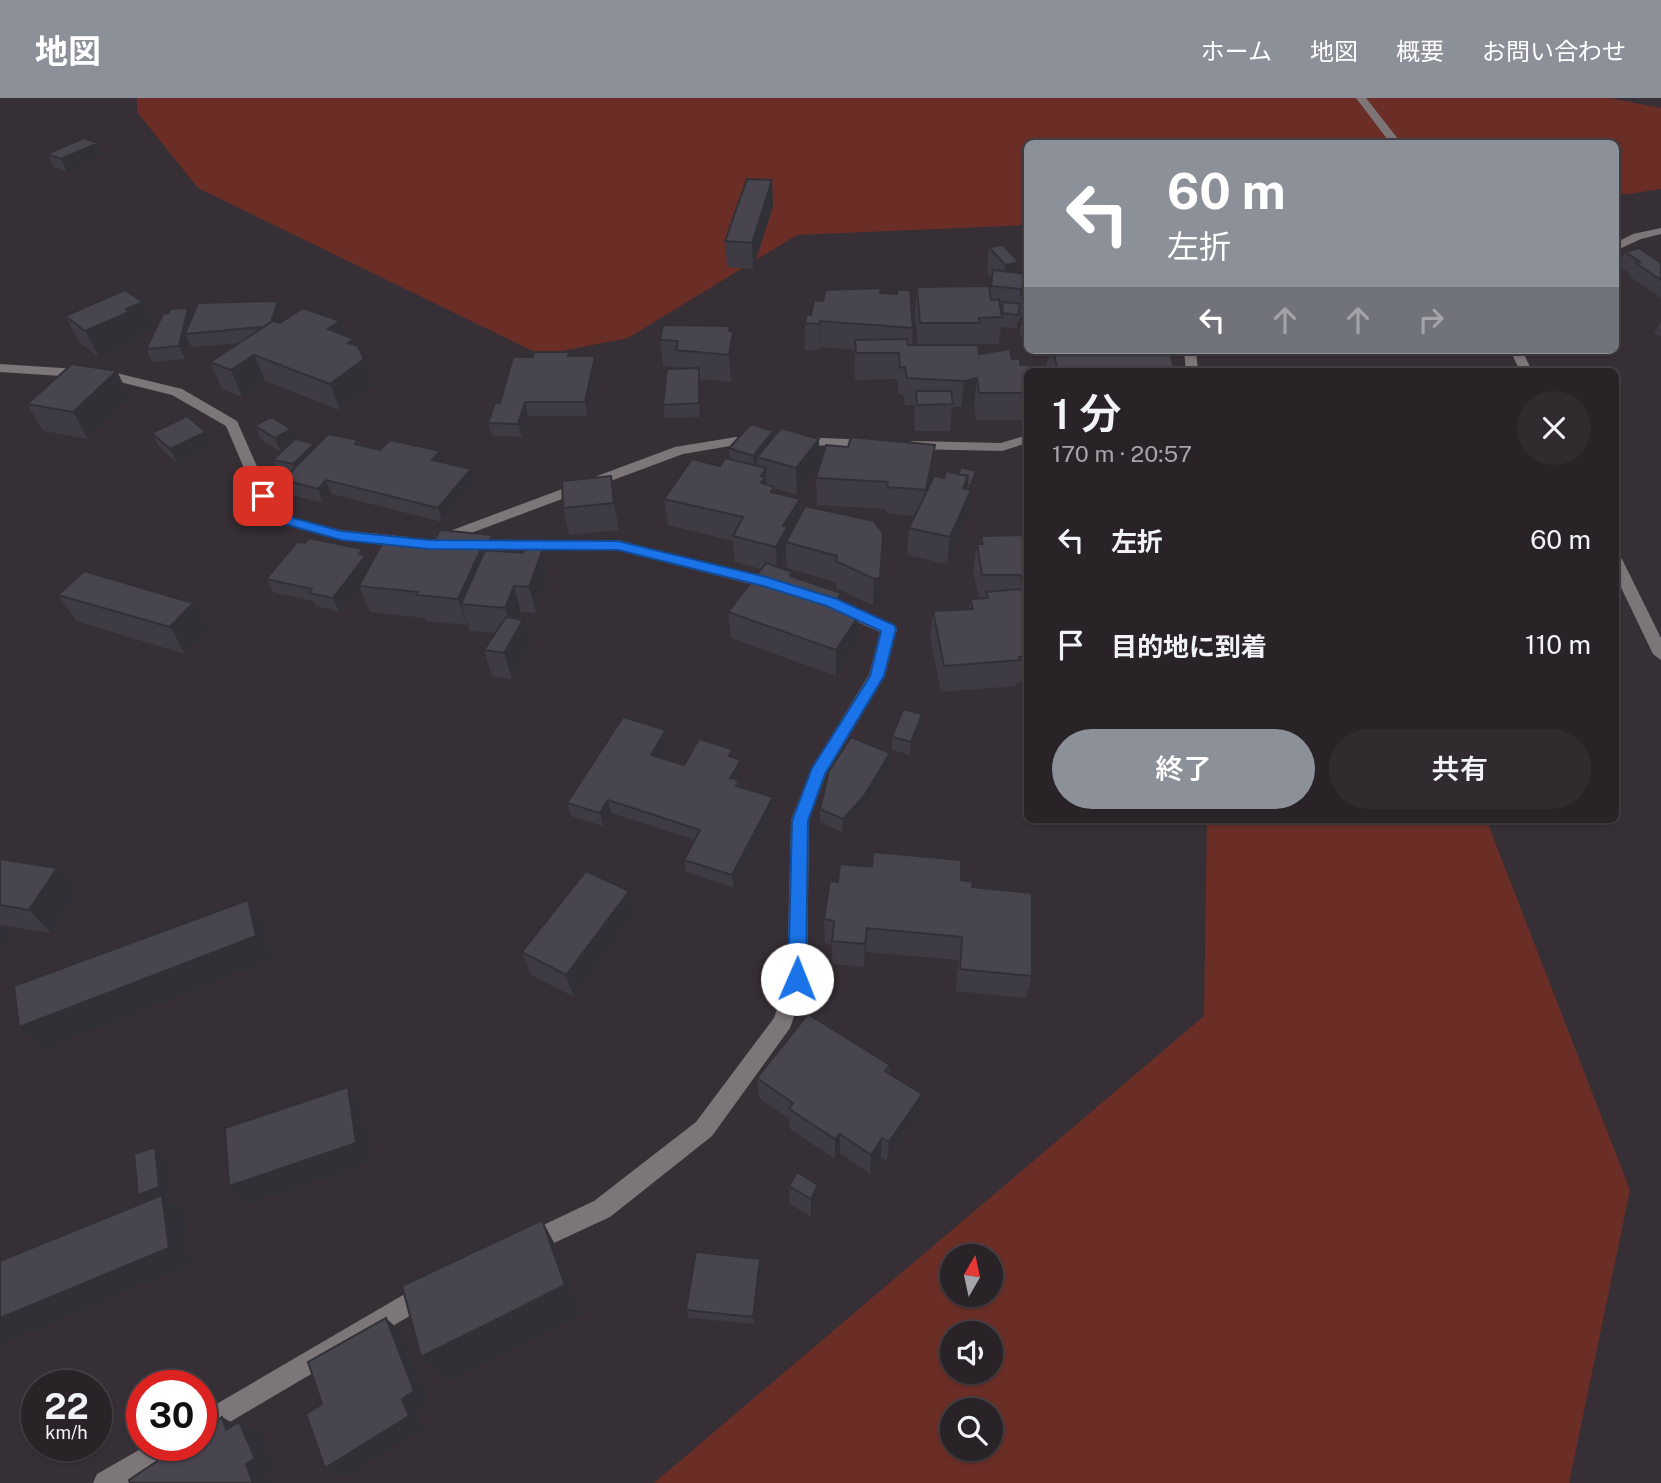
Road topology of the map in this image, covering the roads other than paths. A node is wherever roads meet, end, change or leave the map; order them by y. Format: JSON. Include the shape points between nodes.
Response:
{"nodes":[{"id":1,"x":1361,"y":98,"type":"edge"},
{"id":2,"x":1394,"y":140,"type":"edge"},
{"id":3,"x":1661,"y":231,"type":"edge"},
{"id":4,"x":1619,"y":246,"type":"edge"},
{"id":5,"x":0,"y":368,"type":"edge"},
{"id":6,"x":1024,"y":440,"type":"edge"},
{"id":7,"x":429,"y":544,"type":"junction"},
{"id":8,"x":1619,"y":567,"type":"edge"},
{"id":9,"x":1661,"y":654,"type":"edge"},
{"id":10,"x":516,"y":1250,"type":"edge"},
{"id":11,"x":443,"y":1285,"type":"edge"},
{"id":12,"x":217,"y":1418,"type":"edge"},
{"id":13,"x":143,"y":1461,"type":"edge"},
{"id":14,"x":106,"y":1483,"type":"edge"}],
"edges":[{"from":1,"to":2,"type":"street"},
{"from":3,"to":4,"type":"street"},
{"from":5,"to":7,"type":"street","via":[[108,375],[177,392],[232,424],[263,496],[285,520],[341,535]]},
{"from":6,"to":7,"type":"street","via":[[1002,447],[736,440],[680,450]]},
{"from":7,"to":10,"type":"street","via":[[618,545],[799,592],[889,629],[877,676],[818,772],[800,821],[797,979],[783,1022],[704,1129],[602,1209]]},
{"from":8,"to":9,"type":"street"},
{"from":11,"to":12,"type":"street"},
{"from":13,"to":14,"type":"street"}]}
